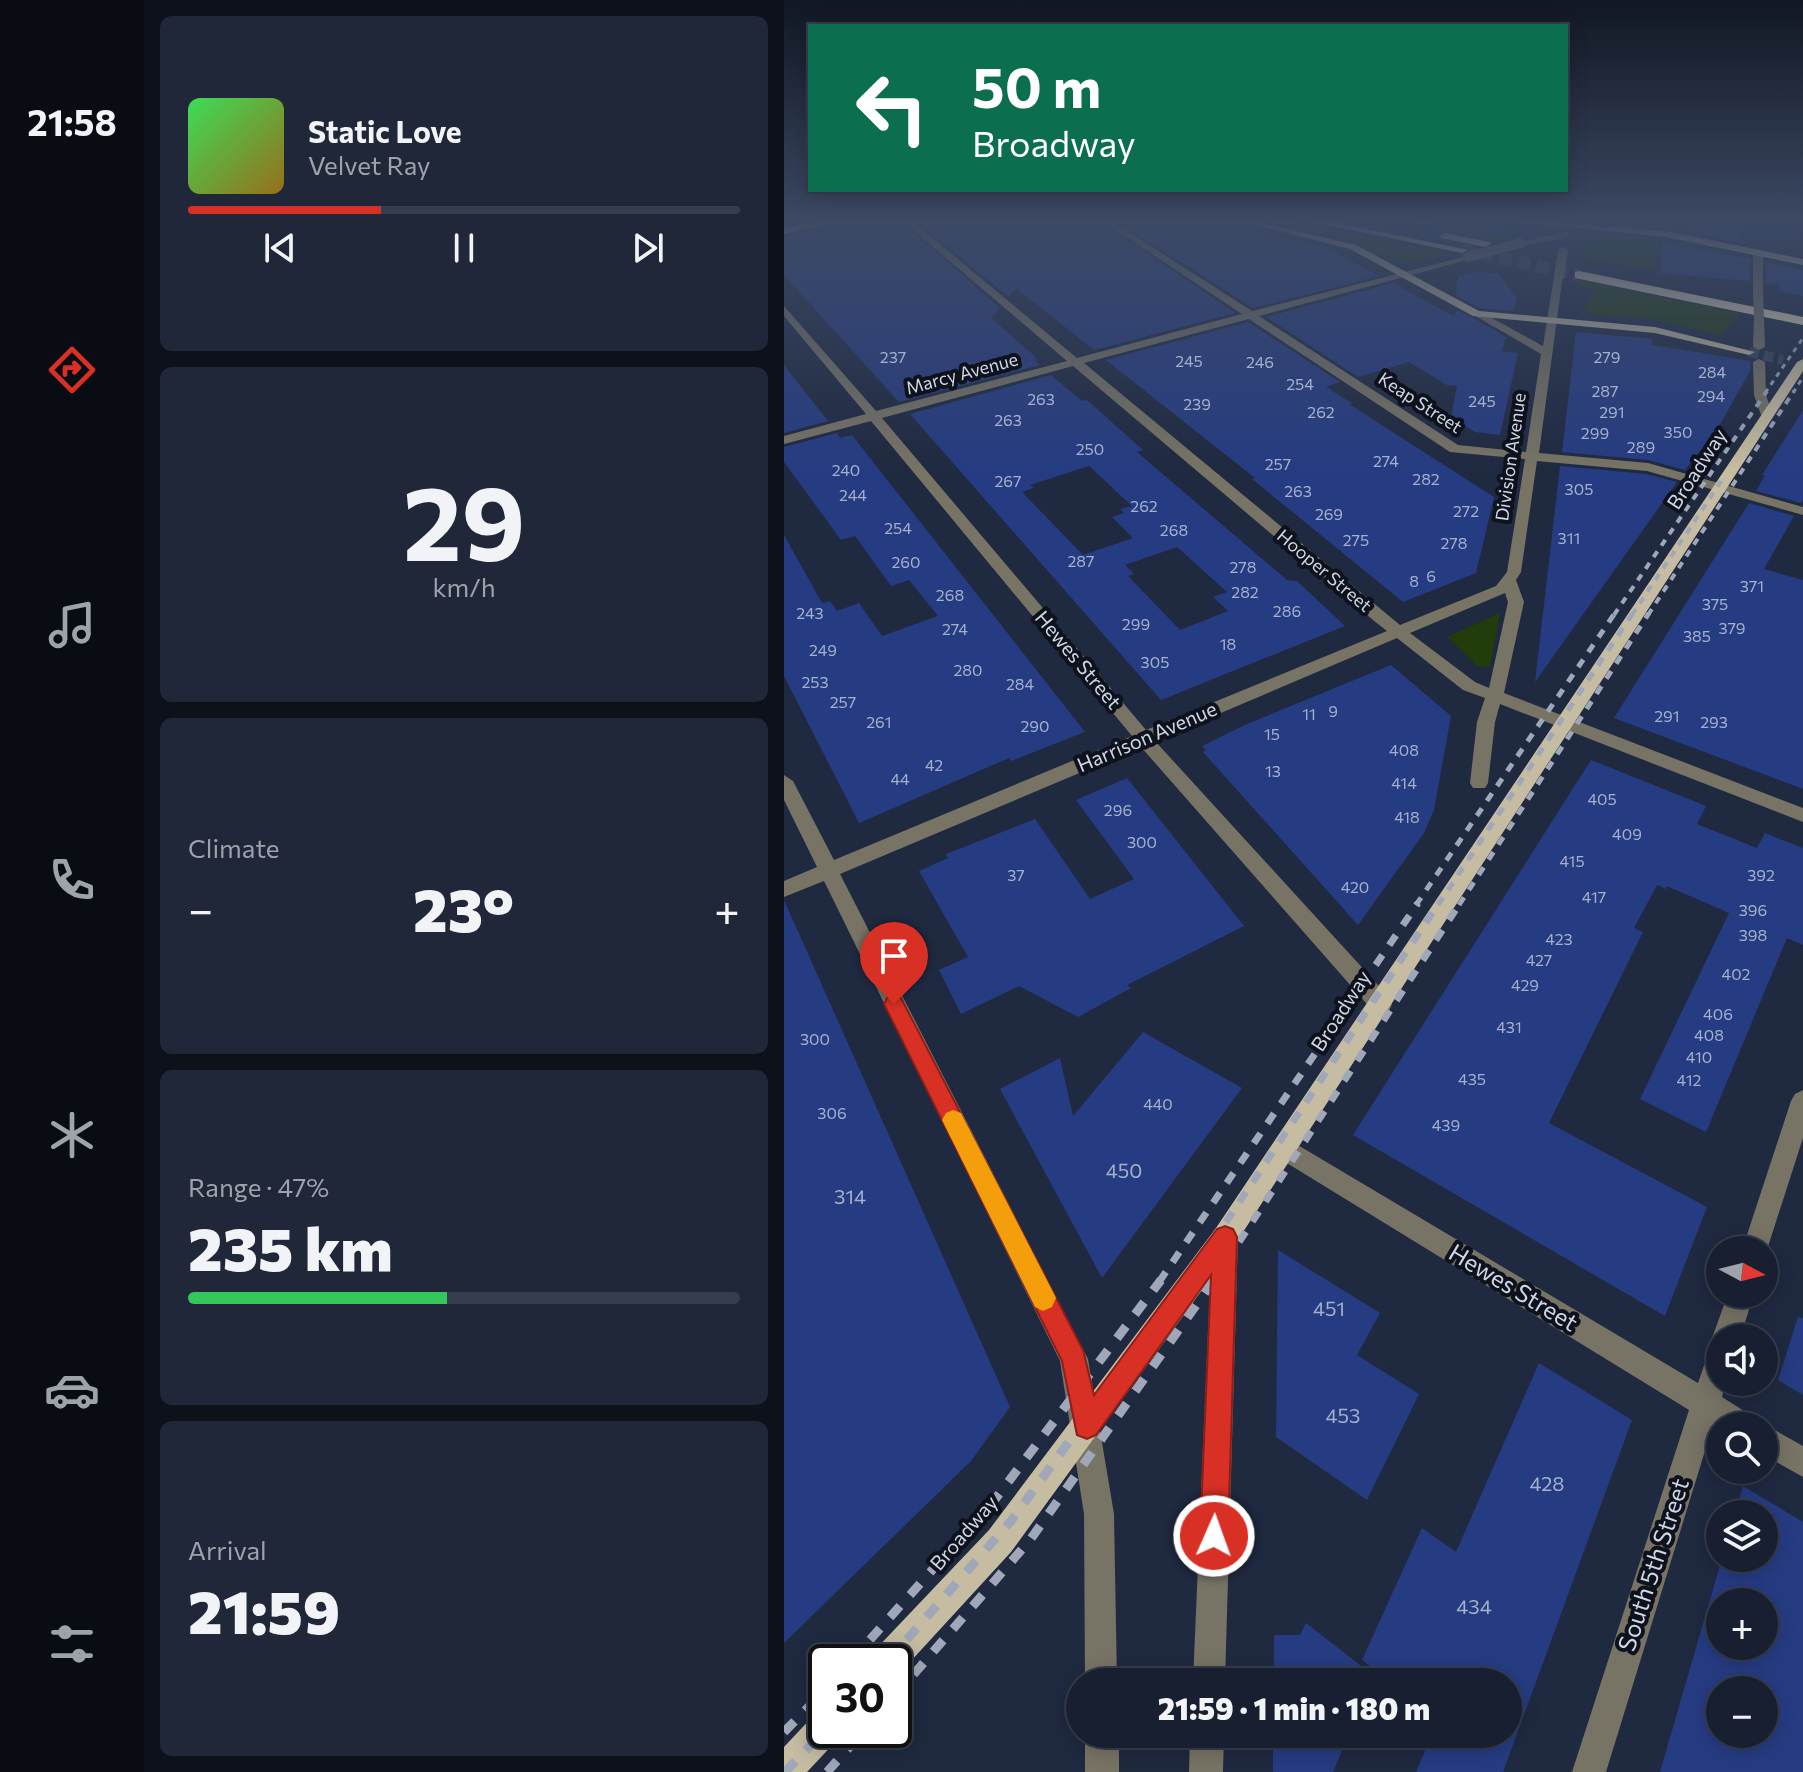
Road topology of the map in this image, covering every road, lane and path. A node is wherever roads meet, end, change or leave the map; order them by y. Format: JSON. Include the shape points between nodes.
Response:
{"nodes":[{"id":1,"x":1007,"y":305,"type":"edge"},
{"id":2,"x":1235,"y":305,"type":"edge"},
{"id":3,"x":1291,"y":305,"type":"edge"},
{"id":4,"x":1460,"y":305,"type":"edge"},
{"id":5,"x":1554,"y":305,"type":"edge"},
{"id":6,"x":1733,"y":305,"type":"edge"},
{"id":7,"x":1758,"y":305,"type":"edge"},
{"id":8,"x":784,"y":309,"type":"edge"},
{"id":9,"x":1477,"y":314,"type":"junction"},
{"id":10,"x":1251,"y":315,"type":"junction"},
{"id":11,"x":1551,"y":321,"type":"junction"},
{"id":12,"x":1803,"y":321,"type":"edge"},
{"id":13,"x":1754,"y":350,"type":"joint"},
{"id":14,"x":1546,"y":352,"type":"junction"},
{"id":15,"x":1783,"y":360,"type":"tunnel mouth"},
{"id":16,"x":1076,"y":362,"type":"junction"},
{"id":17,"x":1759,"y":362,"type":"dead end"},
{"id":18,"x":1803,"y":364,"type":"edge"},
{"id":19,"x":1767,"y":415,"type":"junction"},
{"id":20,"x":874,"y":416,"type":"junction"},
{"id":21,"x":784,"y":440,"type":"edge"},
{"id":22,"x":1531,"y":456,"type":"junction"},
{"id":23,"x":1720,"y":487,"type":"junction"},
{"id":24,"x":1803,"y":511,"type":"edge"},
{"id":25,"x":1509,"y":581,"type":"junction"},
{"id":26,"x":1398,"y":633,"type":"junction"},
{"id":27,"x":1494,"y":696,"type":"junction"},
{"id":28,"x":1564,"y":724,"type":"junction"},
{"id":29,"x":1143,"y":738,"type":"junction"},
{"id":30,"x":784,"y":781,"type":"edge"},
{"id":31,"x":1479,"y":783,"type":"dead end"},
{"id":32,"x":1803,"y":815,"type":"edge"},
{"id":33,"x":828,"y":871,"type":"junction"},
{"id":34,"x":784,"y":889,"type":"edge"},
{"id":35,"x":1381,"y":1004,"type":"junction"},
{"id":36,"x":1803,"y":1101,"type":"edge"},
{"id":37,"x":1286,"y":1149,"type":"junction"},
{"id":38,"x":1760,"y":1236,"type":"edge"},
{"id":39,"x":1225,"y":1237,"type":"junction"},
{"id":40,"x":1708,"y":1396,"type":"edge"},
{"id":41,"x":1705,"y":1404,"type":"junction"},
{"id":42,"x":1718,"y":1412,"type":"edge"},
{"id":43,"x":1087,"y":1426,"type":"junction"},
{"id":44,"x":1778,"y":1447,"type":"edge"},
{"id":45,"x":1803,"y":1462,"type":"edge"},
{"id":46,"x":904,"y":1644,"type":"edge"},
{"id":47,"x":1101,"y":1668,"type":"edge"},
{"id":48,"x":1210,"y":1668,"type":"edge"},
{"id":49,"x":808,"y":1746,"type":"edge"},
{"id":50,"x":1102,"y":1748,"type":"edge"},
{"id":51,"x":1207,"y":1748,"type":"edge"},
{"id":52,"x":784,"y":1772,"type":"edge"},
{"id":53,"x":1102,"y":1772,"type":"edge"},
{"id":54,"x":1206,"y":1772,"type":"edge"},
{"id":55,"x":1589,"y":1772,"type":"edge"}],
"edges":[{"from":1,"to":16,"type":"street","name":"Hooper Street"},
{"from":2,"to":10,"type":"street","name":"Keap Street"},
{"from":3,"to":10,"type":"street","name":"Marcy Avenue"},
{"from":4,"to":9,"type":"main road"},
{"from":5,"to":11,"type":"street","name":"Division Avenue","bridge":true},
{"from":6,"to":12,"type":"highway"},
{"from":7,"to":13,"type":"street","bridge":true},
{"from":8,"to":20,"type":"street","name":"Hewes Street"},
{"from":9,"to":11,"type":"main road"},
{"from":9,"to":14,"type":"street"},
{"from":10,"to":16,"type":"street","name":"Marcy Avenue"},
{"from":10,"to":22,"type":"street","name":"Keap Street","via":[[1455,449]]},
{"from":11,"to":13,"type":"main road","via":[[1655,330]]},
{"from":11,"to":14,"type":"street","name":"Division Avenue"},
{"from":14,"to":22,"type":"street","name":"Division Avenue"},
{"from":15,"to":18,"type":"main road"},
{"from":16,"to":20,"type":"street","name":"Marcy Avenue"},
{"from":16,"to":26,"type":"street","name":"Hooper Street"},
{"from":17,"to":19,"type":"street"},
{"from":18,"to":19,"type":"main road","name":"Broadway"},
{"from":19,"to":23,"type":"main road","name":"Broadway"},
{"from":20,"to":21,"type":"street","name":"Marcy Avenue"},
{"from":20,"to":29,"type":"street","name":"Hewes Street"},
{"from":22,"to":23,"type":"street","name":"Keap Street","via":[[1648,467]]},
{"from":22,"to":25,"type":"street","name":"Division Avenue"},
{"from":23,"to":24,"type":"street","name":"Keap Street"},
{"from":23,"to":28,"type":"main road","name":"Broadway"},
{"from":25,"to":26,"type":"street","name":"Harrison Avenue"},
{"from":25,"to":27,"type":"street","name":"Division Avenue","via":[[1516,602]]},
{"from":26,"to":27,"type":"street","name":"Hooper Street","via":[[1469,686]]},
{"from":26,"to":29,"type":"street","name":"Harrison Avenue"},
{"from":27,"to":28,"type":"street","name":"Hooper Street"},
{"from":27,"to":31,"type":"street"},
{"from":28,"to":32,"type":"street","name":"Hooper Street"},
{"from":28,"to":35,"type":"main road","name":"Broadway"},
{"from":29,"to":33,"type":"street","name":"Harrison Avenue"},
{"from":29,"to":35,"type":"street","name":"Hewes Street"},
{"from":30,"to":33,"type":"street"},
{"from":33,"to":34,"type":"street","name":"Harrison Avenue"},
{"from":33,"to":43,"type":"street","via":[[1074,1359]]},
{"from":35,"to":37,"type":"main road","name":"Broadway"},
{"from":36,"to":38,"type":"street"},
{"from":37,"to":39,"type":"main road","name":"Broadway"},
{"from":37,"to":41,"type":"street","name":"Hewes Street"},
{"from":39,"to":43,"type":"main road","name":"Broadway"},
{"from":39,"to":48,"type":"street"},
{"from":40,"to":41,"type":"street","name":"South 5th Street"},
{"from":41,"to":42,"type":"street","name":"Hewes Street"},
{"from":41,"to":55,"type":"street","name":"South 5th Street"},
{"from":43,"to":46,"type":"main road","name":"Broadway","via":[[1000,1541]]},
{"from":43,"to":47,"type":"street","via":[[1099,1514]]},
{"from":44,"to":45,"type":"street"},
{"from":49,"to":52,"type":"main road"},
{"from":50,"to":53,"type":"street"},
{"from":51,"to":54,"type":"street"}]}
